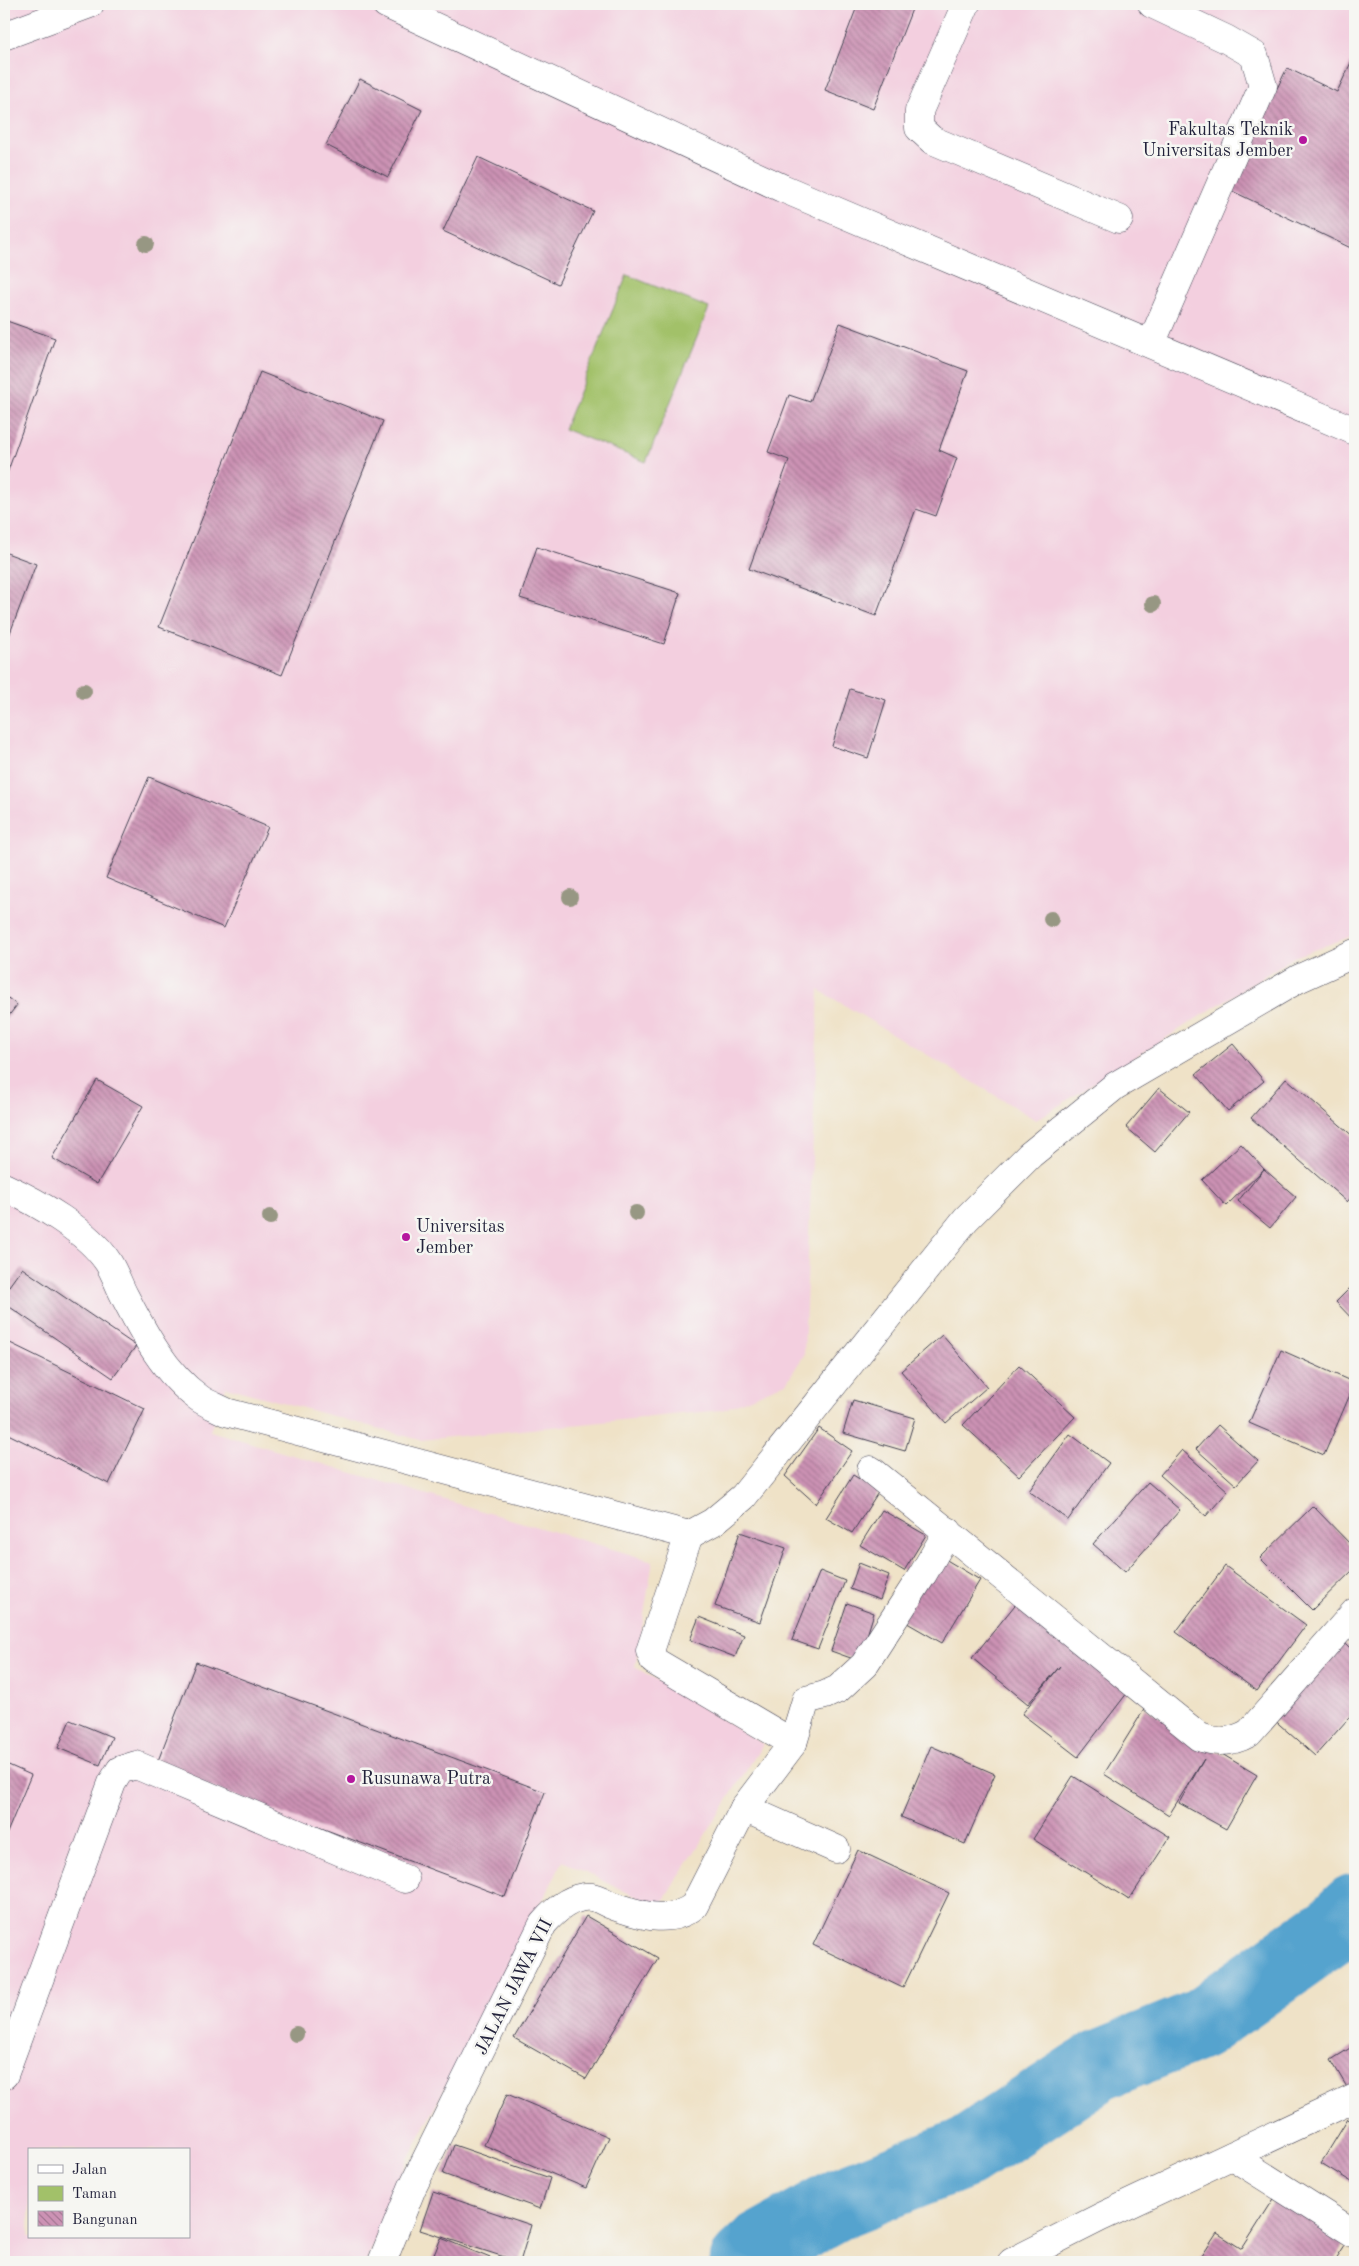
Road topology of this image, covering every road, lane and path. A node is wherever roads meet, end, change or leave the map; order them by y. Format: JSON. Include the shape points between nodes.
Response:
{"nodes":[{"id":1,"x":90,"y":4,"type":"edge"},
{"id":2,"x":386,"y":4,"type":"edge"},
{"id":3,"x":966,"y":4,"type":"edge"},
{"id":4,"x":1152,"y":4,"type":"edge"},
{"id":5,"x":4,"y":36,"type":"edge"},
{"id":6,"x":1119,"y":219,"type":"dead end"},
{"id":7,"x":1151,"y":344,"type":"junction"},
{"id":8,"x":1355,"y":431,"type":"edge"},
{"id":9,"x":1355,"y":953,"type":"edge"},
{"id":10,"x":4,"y":1186,"type":"edge"},
{"id":11,"x":871,"y":1470,"type":"dead end"},
{"id":12,"x":948,"y":1531,"type":"junction"},
{"id":13,"x":689,"y":1535,"type":"junction"},
{"id":14,"x":1355,"y":1612,"type":"edge"},
{"id":15,"x":793,"y":1743,"type":"junction"},
{"id":16,"x":744,"y":1808,"type":"junction"},
{"id":17,"x":836,"y":1849,"type":"dead end"},
{"id":18,"x":405,"y":1880,"type":"dead end"},
{"id":19,"x":4,"y":2075,"type":"edge"},
{"id":20,"x":1355,"y":2098,"type":"edge"},
{"id":21,"x":1232,"y":2156,"type":"junction"},
{"id":22,"x":1355,"y":2234,"type":"edge"},
{"id":23,"x":1050,"y":2256,"type":"edge"},
{"id":24,"x":382,"y":2262,"type":"edge"},
{"id":25,"x":1012,"y":2262,"type":"edge"}],
"edges":[{"from":1,"to":5,"type":"street"},
{"from":2,"to":7,"type":"street","via":[[782,188]]},
{"from":3,"to":6,"type":"street","via":[[919,111],[919,128],[932,140]]},
{"from":4,"to":7,"type":"street","via":[[1254,55],[1263,86]]},
{"from":7,"to":8,"type":"street"},
{"from":9,"to":13,"type":"street","via":[[1298,979],[1115,1086],[1030,1155],[966,1219],[743,1497],[713,1522]]},
{"from":10,"to":13,"type":"street","via":[[90,1242],[108,1262],[145,1337],[169,1369],[198,1398],[226,1412]]},
{"from":11,"to":12,"type":"street"},
{"from":12,"to":14,"type":"street","via":[[1200,1736],[1213,1741],[1227,1741],[1249,1733]]},
{"from":12,"to":15,"type":"street","via":[[864,1665],[838,1689],[806,1700]]},
{"from":13,"to":15,"type":"street","via":[[650,1651],[654,1661]]},
{"from":15,"to":16,"type":"street","name":"JALAN JAWA VII"},
{"from":16,"to":17,"type":"street"},
{"from":16,"to":24,"type":"street","name":"JALAN JAWA VII","via":[[694,1906],[687,1912],[658,1918],[592,1897],[564,1904],[543,1924],[412,2188]]},
{"from":18,"to":19,"type":"street","via":[[136,1765],[120,1770],[112,1783]]},
{"from":20,"to":21,"type":"street"},
{"from":21,"to":22,"type":"street"},
{"from":21,"to":23,"type":"street","via":[[1101,2217]]},
{"from":23,"to":25,"type":"street"}]}
